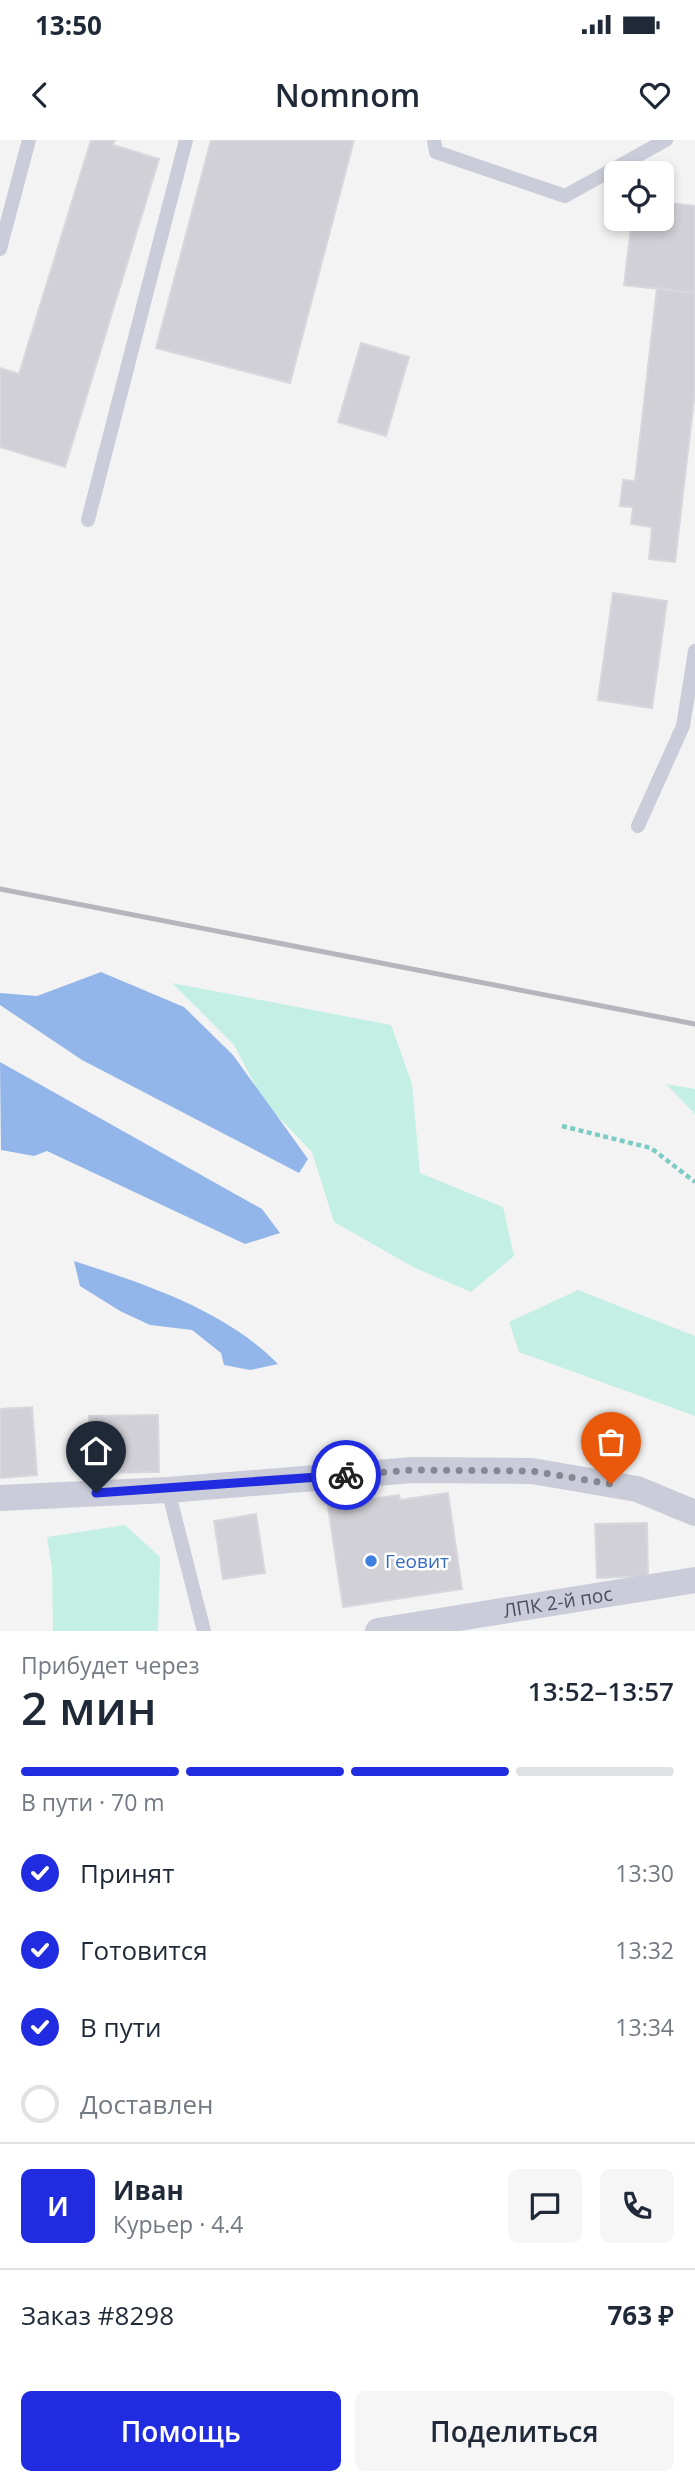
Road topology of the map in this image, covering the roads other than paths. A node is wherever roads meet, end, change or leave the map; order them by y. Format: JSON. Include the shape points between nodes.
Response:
{"nodes":[{"id":1,"x":29,"y":140,"type":"edge"},
{"id":2,"x":186,"y":140,"type":"edge"},
{"id":3,"x":434,"y":140,"type":"edge"},
{"id":4,"x":666,"y":140,"type":"edge"},
{"id":5,"x":0,"y":248,"type":"edge"},
{"id":6,"x":88,"y":520,"type":"dead end"},
{"id":7,"x":695,"y":651,"type":"edge"},
{"id":8,"x":638,"y":826,"type":"dead end"},
{"id":9,"x":168,"y":1490,"type":"junction"},
{"id":10,"x":0,"y":1498,"type":"edge"},
{"id":11,"x":695,"y":1513,"type":"edge"},
{"id":12,"x":695,"y":1580,"type":"edge"},
{"id":13,"x":204,"y":1631,"type":"edge"},
{"id":14,"x":378,"y":1631,"type":"edge"}],
"edges":[{"from":1,"to":5,"type":"lane"},
{"from":2,"to":6,"type":"lane"},
{"from":3,"to":4,"type":"lane","via":[[436,152],[565,196]]},
{"from":7,"to":8,"type":"lane","via":[[683,726]]},
{"from":9,"to":10,"type":"street"},
{"from":9,"to":11,"type":"street","via":[[413,1470],[532,1471],[637,1489]]},
{"from":9,"to":13,"type":"lane"},
{"from":12,"to":14,"type":"street","name":"ЛПК 2-й пос"}]}
